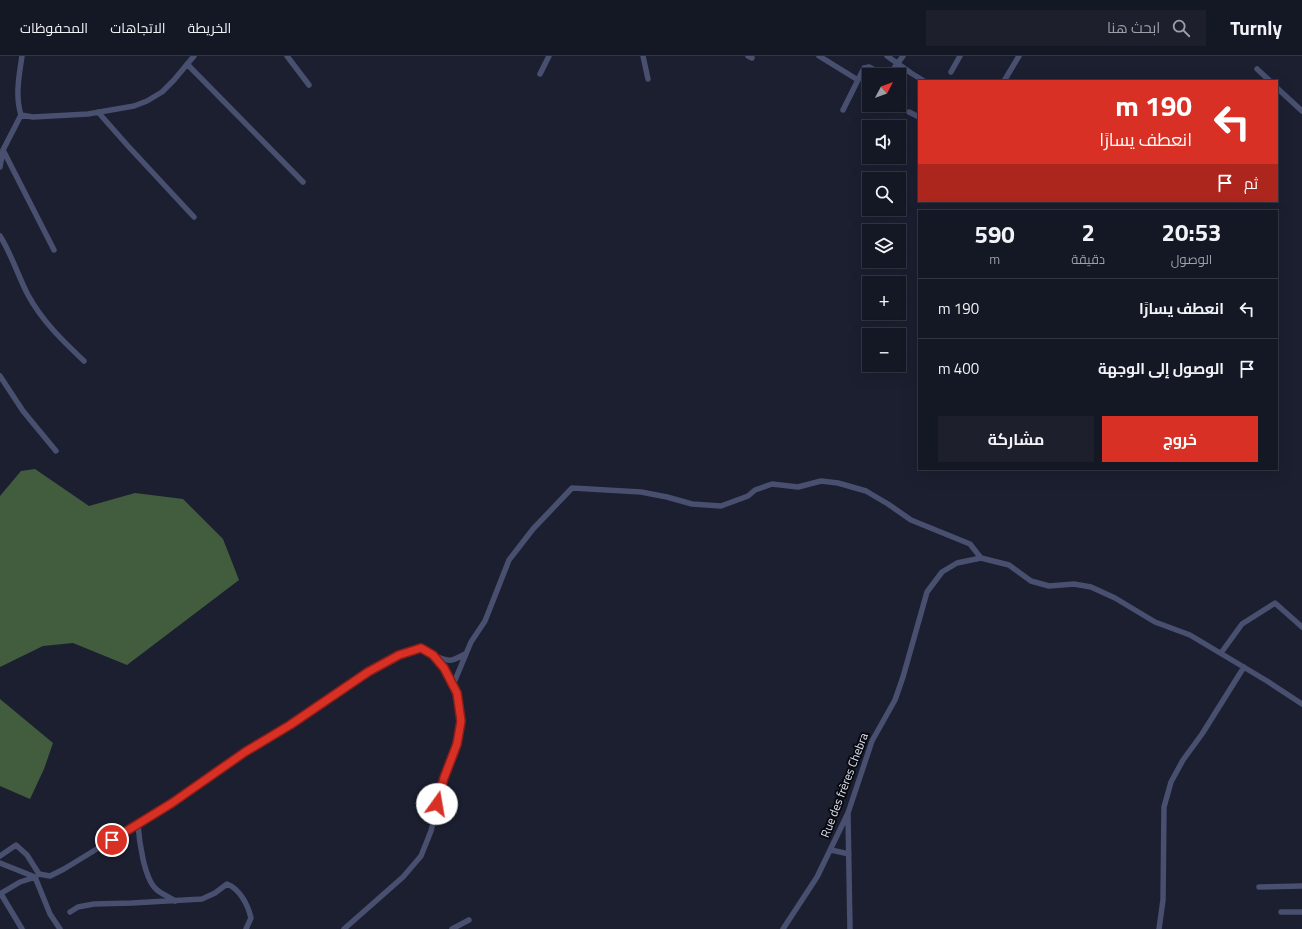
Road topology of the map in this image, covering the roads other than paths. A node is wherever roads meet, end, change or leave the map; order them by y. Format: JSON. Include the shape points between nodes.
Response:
{"nodes":[{"id":1,"x":22,"y":56,"type":"edge"},
{"id":2,"x":194,"y":56,"type":"edge"},
{"id":3,"x":287,"y":56,"type":"edge"},
{"id":4,"x":549,"y":56,"type":"edge"},
{"id":5,"x":643,"y":56,"type":"edge"},
{"id":6,"x":819,"y":56,"type":"edge"},
{"id":7,"x":887,"y":56,"type":"edge"},
{"id":8,"x":903,"y":56,"type":"edge"},
{"id":9,"x":960,"y":56,"type":"edge"},
{"id":10,"x":1019,"y":56,"type":"edge"},
{"id":11,"x":187,"y":64,"type":"junction"},
{"id":12,"x":898,"y":64,"type":"junction"},
{"id":13,"x":894,"y":68,"type":"edge"},
{"id":14,"x":1257,"y":69,"type":"dead end"},
{"id":15,"x":862,"y":72,"type":"edge"},
{"id":16,"x":951,"y":72,"type":"dead end"},
{"id":17,"x":540,"y":74,"type":"dead end"},
{"id":18,"x":648,"y":79,"type":"dead end"},
{"id":19,"x":858,"y":80,"type":"junction"},
{"id":20,"x":922,"y":80,"type":"edge"},
{"id":21,"x":1007,"y":80,"type":"edge"},
{"id":22,"x":1269,"y":80,"type":"edge"},
{"id":23,"x":309,"y":85,"type":"dead end"},
{"id":24,"x":1278,"y":89,"type":"edge"},
{"id":25,"x":843,"y":110,"type":"dead end"},
{"id":26,"x":1302,"y":111,"type":"edge"},
{"id":27,"x":98,"y":112,"type":"junction"},
{"id":28,"x":909,"y":112,"type":"dead end"},
{"id":29,"x":21,"y":115,"type":"junction"},
{"id":30,"x":918,"y":116,"type":"edge"},
{"id":31,"x":3,"y":150,"type":"junction"},
{"id":32,"x":0,"y":167,"type":"edge"},
{"id":33,"x":303,"y":182,"type":"dead end"},
{"id":34,"x":194,"y":217,"type":"dead end"},
{"id":35,"x":0,"y":236,"type":"edge"},
{"id":36,"x":54,"y":250,"type":"dead end"},
{"id":37,"x":84,"y":362,"type":"dead end"},
{"id":38,"x":0,"y":376,"type":"edge"},
{"id":39,"x":56,"y":451,"type":"dead end"},
{"id":40,"x":981,"y":558,"type":"junction"},
{"id":41,"x":1302,"y":627,"type":"edge"},
{"id":42,"x":1221,"y":653,"type":"junction"},
{"id":43,"x":465,"y":654,"type":"junction"},
{"id":44,"x":433,"y":655,"type":"junction"},
{"id":45,"x":1244,"y":667,"type":"junction"},
{"id":46,"x":453,"y":685,"type":"junction"},
{"id":47,"x":1302,"y":704,"type":"edge"},
{"id":48,"x":848,"y":813,"type":"junction"},
{"id":49,"x":138,"y":824,"type":"junction"},
{"id":50,"x":831,"y":850,"type":"junction"},
{"id":51,"x":849,"y":854,"type":"junction"},
{"id":52,"x":0,"y":856,"type":"edge"},
{"id":53,"x":0,"y":863,"type":"edge"},
{"id":54,"x":37,"y":876,"type":"junction"},
{"id":55,"x":1302,"y":886,"type":"edge"},
{"id":56,"x":1259,"y":887,"type":"dead end"},
{"id":57,"x":0,"y":894,"type":"edge"},
{"id":58,"x":175,"y":900,"type":"junction"},
{"id":59,"x":70,"y":912,"type":"dead end"},
{"id":60,"x":1281,"y":912,"type":"dead end"},
{"id":61,"x":1302,"y":912,"type":"edge"},
{"id":62,"x":469,"y":920,"type":"dead end"},
{"id":63,"x":351,"y":927,"type":"edge"},
{"id":64,"x":22,"y":929,"type":"edge"},
{"id":65,"x":60,"y":929,"type":"edge"},
{"id":66,"x":246,"y":929,"type":"edge"},
{"id":67,"x":344,"y":929,"type":"edge"},
{"id":68,"x":452,"y":929,"type":"edge"},
{"id":69,"x":783,"y":929,"type":"edge"},
{"id":70,"x":850,"y":929,"type":"edge"},
{"id":71,"x":1158,"y":929,"type":"edge"}],
"edges":[{"from":1,"to":29,"type":"street","via":[[18,80],[18,106]]},
{"from":2,"to":11,"type":"street"},
{"from":3,"to":23,"type":"street"},
{"from":4,"to":17,"type":"street"},
{"from":5,"to":18,"type":"street"},
{"from":6,"to":19,"type":"street"},
{"from":7,"to":12,"type":"street"},
{"from":8,"to":12,"type":"street"},
{"from":9,"to":16,"type":"street"},
{"from":10,"to":21,"type":"street"},
{"from":11,"to":27,"type":"street","via":[[162,92],[147,101],[134,106]]},
{"from":11,"to":33,"type":"street"},
{"from":12,"to":13,"type":"street"},
{"from":12,"to":20,"type":"street"},
{"from":14,"to":22,"type":"street"},
{"from":15,"to":19,"type":"street"},
{"from":19,"to":25,"type":"street"},
{"from":24,"to":26,"type":"street"},
{"from":27,"to":29,"type":"street","via":[[33,117]]},
{"from":27,"to":34,"type":"street"},
{"from":28,"to":30,"type":"street"},
{"from":29,"to":31,"type":"street"},
{"from":31,"to":32,"type":"street"},
{"from":31,"to":36,"type":"street"},
{"from":35,"to":37,"type":"street","via":[[28,296],[55,333]]},
{"from":38,"to":39,"type":"street","via":[[23,411]]},
{"from":40,"to":42,"type":"street","via":[[1009,565],[1031,581],[1048,586],[1074,584],[1091,587],[1155,622],[1190,635]]},
{"from":40,"to":43,"type":"street","via":[[970,544],[911,520],[866,491],[821,481],[798,487],[772,484],[720,506],[692,504],[641,492],[572,488],[509,560],[485,621]]},
{"from":40,"to":48,"type":"street","name":"Rue des frères Chebra","via":[[957,563],[942,572],[927,592],[895,700],[872,740]]},
{"from":41,"to":42,"type":"street","via":[[1275,603],[1242,624]]},
{"from":42,"to":45,"type":"street"},
{"from":43,"to":44,"type":"street","via":[[453,661]]},
{"from":43,"to":46,"type":"street"},
{"from":44,"to":46,"type":"street"},
{"from":44,"to":49,"type":"street","via":[[421,648],[399,655],[368,672]]},
{"from":45,"to":47,"type":"street"},
{"from":45,"to":71,"type":"street","via":[[1171,782],[1164,807],[1163,900]]},
{"from":46,"to":63,"type":"street","via":[[457,693],[461,721],[457,744],[421,856]]},
{"from":48,"to":50,"type":"street","name":"Rue des frères Chebra"},
{"from":48,"to":51,"type":"street"},
{"from":49,"to":54,"type":"street","via":[[64,869],[50,876]]},
{"from":49,"to":58,"type":"street","via":[[141,853],[151,880],[156,889]]},
{"from":50,"to":51,"type":"street"},
{"from":50,"to":69,"type":"street","name":"Rue des frères Chebra","via":[[817,877]]},
{"from":51,"to":70,"type":"street"},
{"from":52,"to":54,"type":"street","via":[[16,845],[27,855]]},
{"from":53,"to":54,"type":"street"},
{"from":54,"to":57,"type":"street","via":[[20,882]]},
{"from":54,"to":65,"type":"street","via":[[50,914]]},
{"from":55,"to":56,"type":"street"},
{"from":57,"to":64,"type":"street"},
{"from":58,"to":59,"type":"street","via":[[94,904],[78,907]]},
{"from":58,"to":66,"type":"street","via":[[202,899],[227,884],[233,886],[248,905],[251,918]]},
{"from":60,"to":61,"type":"street"},
{"from":62,"to":68,"type":"street"},
{"from":63,"to":67,"type":"street"}]}
